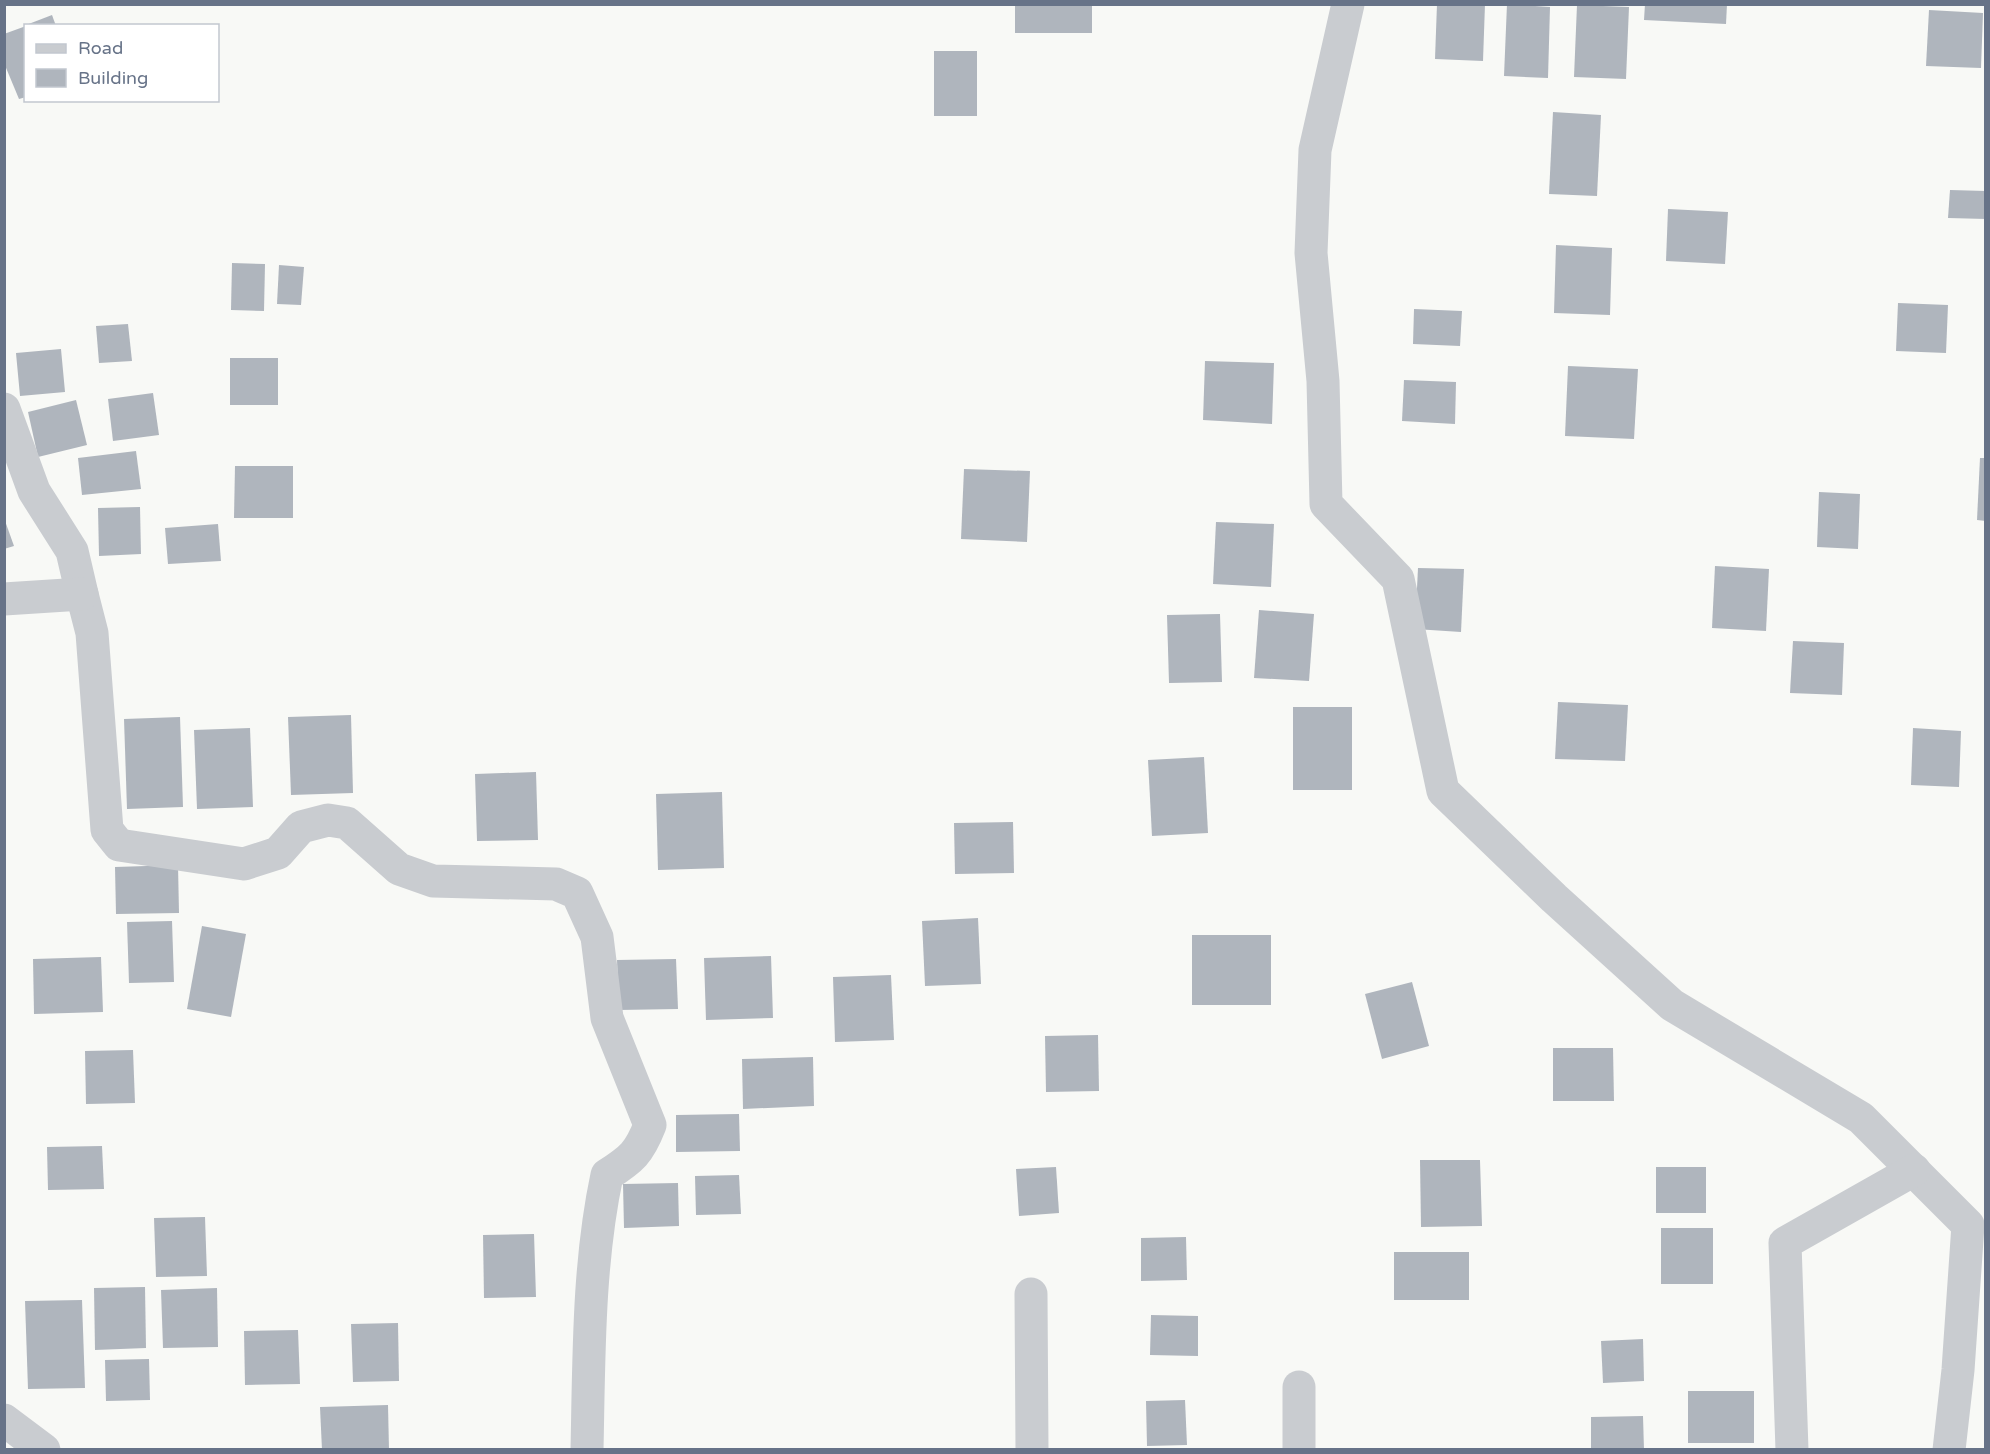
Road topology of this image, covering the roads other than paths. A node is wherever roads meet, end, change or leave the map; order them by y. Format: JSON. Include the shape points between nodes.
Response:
{"nodes":[{"id":1,"x":1348,"y":4,"type":"edge"},
{"id":2,"x":4,"y":409,"type":"edge"},
{"id":3,"x":82,"y":594,"type":"junction"},
{"id":4,"x":4,"y":599,"type":"edge"},
{"id":5,"x":1914,"y":1170,"type":"junction"},
{"id":6,"x":1977,"y":1225,"type":"edge"},
{"id":7,"x":1031,"y":1294,"type":"dead end"},
{"id":8,"x":1299,"y":1387,"type":"dead end"},
{"id":9,"x":4,"y":1420,"type":"edge"},
{"id":10,"x":44,"y":1449,"type":"edge"},
{"id":11,"x":587,"y":1449,"type":"edge"},
{"id":12,"x":1032,"y":1449,"type":"edge"},
{"id":13,"x":1299,"y":1449,"type":"edge"},
{"id":14,"x":1792,"y":1449,"type":"edge"},
{"id":15,"x":1949,"y":1449,"type":"edge"}],
"edges":[{"from":1,"to":5,"type":"street","via":[[1315,150],[1311,253],[1323,381],[1326,504],[1398,579],[1443,792],[1672,1005],[1862,1118]]},
{"from":2,"to":3,"type":"street","via":[[34,491],[72,551]]},
{"from":3,"to":4,"type":"street"},
{"from":3,"to":11,"type":"street","via":[[92,633],[107,830],[119,845],[244,864],[278,854],[301,827],[328,820],[347,823],[399,869],[433,881],[556,884],[577,893],[597,937],[607,1018],[650,1125],[642,1147],[607,1175],[601,1201],[595,1247]]},
{"from":5,"to":6,"type":"street"},
{"from":5,"to":14,"type":"street","via":[[1785,1243]]},
{"from":6,"to":15,"type":"street"},
{"from":7,"to":12,"type":"street"},
{"from":8,"to":13,"type":"street"},
{"from":9,"to":10,"type":"street"}]}
